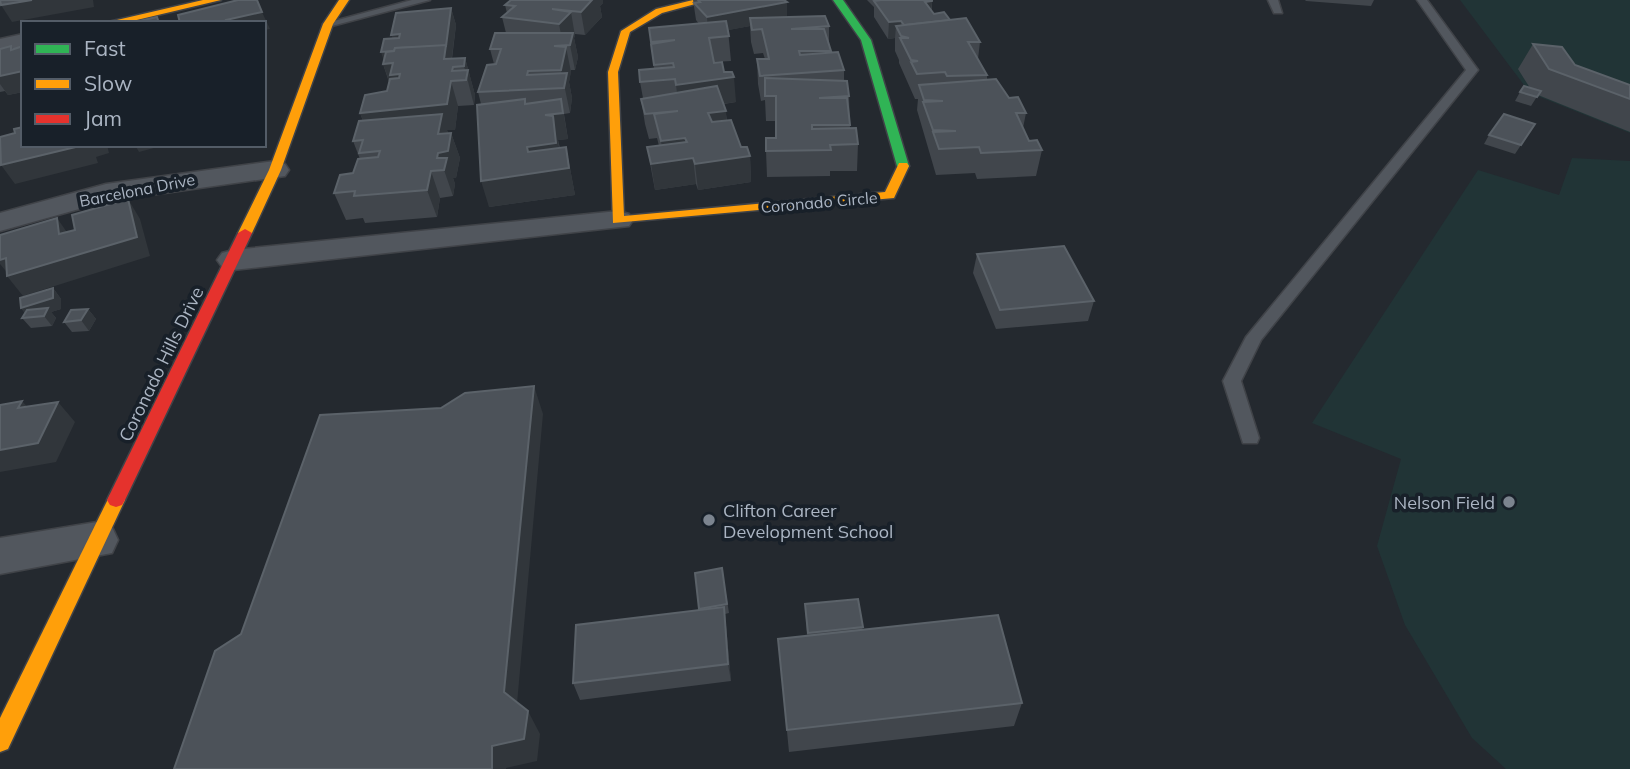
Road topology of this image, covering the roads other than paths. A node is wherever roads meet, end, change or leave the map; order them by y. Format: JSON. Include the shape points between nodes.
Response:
{"nodes":[{"id":1,"x":216,"y":0,"type":"edge"},
{"id":2,"x":344,"y":0,"type":"edge"},
{"id":3,"x":425,"y":0,"type":"edge"},
{"id":4,"x":705,"y":0,"type":"edge"},
{"id":5,"x":838,"y":0,"type":"edge"},
{"id":6,"x":1422,"y":0,"type":"edge"},
{"id":7,"x":118,"y":21,"type":"edge"},
{"id":8,"x":328,"y":24,"type":"junction"},
{"id":9,"x":21,"y":41,"type":"edge"},
{"id":10,"x":0,"y":46,"type":"edge"},
{"id":11,"x":275,"y":170,"type":"junction"},
{"id":12,"x":618,"y":220,"type":"junction"},
{"id":13,"x":0,"y":222,"type":"edge"},
{"id":14,"x":233,"y":260,"type":"junction"},
{"id":15,"x":1250,"y":438,"type":"dead end"},
{"id":16,"x":97,"y":540,"type":"junction"},
{"id":17,"x":0,"y":556,"type":"edge"},
{"id":18,"x":0,"y":741,"type":"edge"}],
"edges":[{"from":1,"to":7,"type":"street"},
{"from":2,"to":8,"type":"street","name":"Coronado Hills Drive"},
{"from":3,"to":8,"type":"lane"},
{"from":4,"to":12,"type":"street","via":[[659,11],[626,31],[613,72]]},
{"from":5,"to":12,"type":"street","name":"Coronado Circle","via":[[866,40],[904,169],[890,195]]},
{"from":6,"to":15,"type":"lane","via":[[1472,70],[1254,337],[1232,381]]},
{"from":8,"to":11,"type":"street","name":"Coronado Hills Drive"},
{"from":9,"to":10,"type":"street"},
{"from":11,"to":13,"type":"street","name":"Barcelona Drive","via":[[106,193]]},
{"from":11,"to":14,"type":"street","name":"Coronado Hills Drive"},
{"from":12,"to":14,"type":"street","name":"Coronado Circle"},
{"from":14,"to":16,"type":"street","name":"Coronado Hills Drive"},
{"from":16,"to":17,"type":"street"},
{"from":16,"to":18,"type":"street","name":"Coronado Hills Drive"}]}
